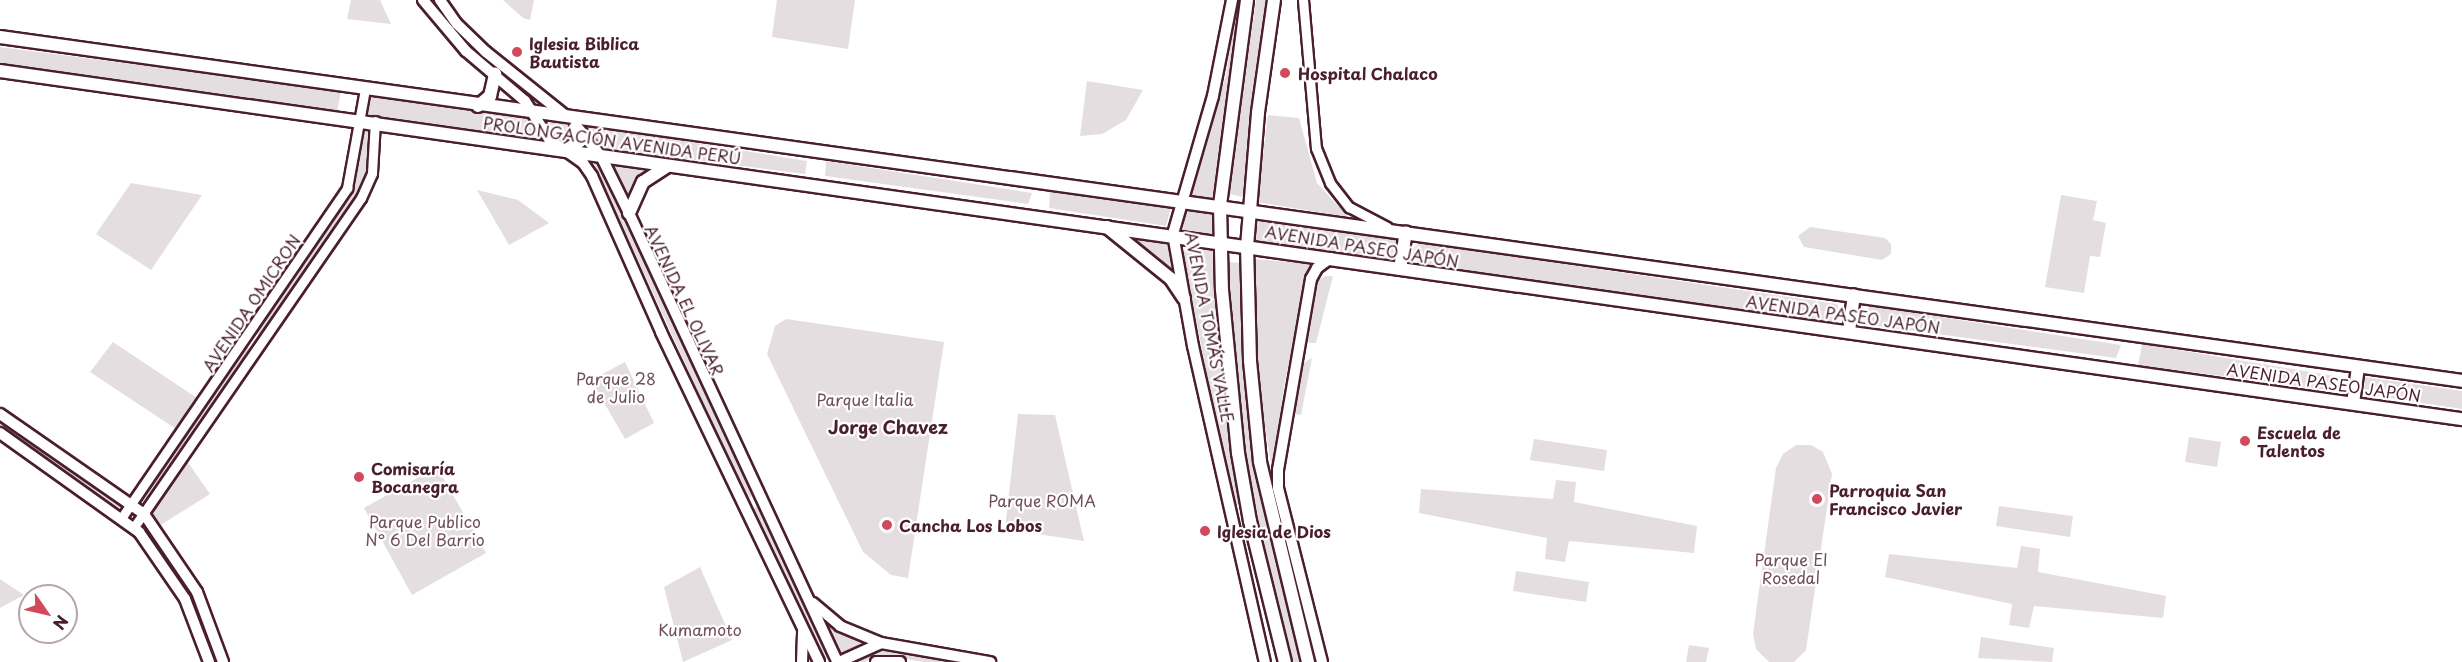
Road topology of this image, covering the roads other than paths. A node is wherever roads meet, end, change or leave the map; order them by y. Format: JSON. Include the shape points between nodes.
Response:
{"nodes":[{"id":1,"x":423,"y":0,"type":"edge"},
{"id":2,"x":440,"y":0,"type":"edge"},
{"id":3,"x":1232,"y":0,"type":"edge"},
{"id":4,"x":1247,"y":0,"type":"edge"},
{"id":5,"x":1274,"y":0,"type":"edge"},
{"id":6,"x":1303,"y":0,"type":"edge"},
{"id":7,"x":0,"y":37,"type":"edge"},
{"id":8,"x":0,"y":71,"type":"edge"},
{"id":9,"x":495,"y":74,"type":"junction"},
{"id":10,"x":365,"y":89,"type":"junction"},
{"id":11,"x":478,"y":106,"type":"junction"},
{"id":12,"x":533,"y":112,"type":"junction"},
{"id":13,"x":360,"y":119,"type":"junction"},
{"id":14,"x":375,"y":121,"type":"junction"},
{"id":15,"x":573,"y":123,"type":"junction"},
{"id":16,"x":566,"y":150,"type":"junction"},
{"id":17,"x":601,"y":156,"type":"junction"},
{"id":18,"x":669,"y":166,"type":"junction"},
{"id":19,"x":1180,"y":202,"type":"junction"},
{"id":20,"x":1220,"y":205,"type":"junction"},
{"id":21,"x":1250,"y":210,"type":"junction"},
{"id":22,"x":629,"y":213,"type":"junction"},
{"id":23,"x":1106,"y":226,"type":"junction"},
{"id":24,"x":1400,"y":231,"type":"junction"},
{"id":25,"x":1173,"y":234,"type":"junction"},
{"id":26,"x":1220,"y":242,"type":"junction"},
{"id":27,"x":1247,"y":246,"type":"junction"},
{"id":28,"x":1331,"y":258,"type":"junction"},
{"id":29,"x":1400,"y":269,"type":"junction"},
{"id":30,"x":1854,"y":295,"type":"junction"},
{"id":31,"x":1184,"y":298,"type":"junction"},
{"id":32,"x":1849,"y":332,"type":"junction"},
{"id":33,"x":2358,"y":366,"type":"junction"},
{"id":34,"x":2462,"y":381,"type":"edge"},
{"id":35,"x":2353,"y":403,"type":"junction"},
{"id":36,"x":0,"y":414,"type":"edge"},
{"id":37,"x":2462,"y":418,"type":"edge"},
{"id":38,"x":0,"y":433,"type":"edge"},
{"id":39,"x":132,"y":504,"type":"junction"},
{"id":40,"x":144,"y":514,"type":"junction"},
{"id":41,"x":122,"y":518,"type":"junction"},
{"id":42,"x":134,"y":527,"type":"junction"},
{"id":43,"x":808,"y":598,"type":"junction"},
{"id":44,"x":801,"y":622,"type":"junction"},
{"id":45,"x":881,"y":644,"type":"junction"},
{"id":46,"x":208,"y":662,"type":"edge"},
{"id":47,"x":224,"y":662,"type":"edge"},
{"id":48,"x":802,"y":662,"type":"edge"},
{"id":49,"x":819,"y":662,"type":"edge"},
{"id":50,"x":838,"y":662,"type":"edge"},
{"id":51,"x":876,"y":662,"type":"edge"},
{"id":52,"x":900,"y":662,"type":"edge"},
{"id":53,"x":990,"y":662,"type":"edge"},
{"id":54,"x":1265,"y":662,"type":"edge"},
{"id":55,"x":1284,"y":662,"type":"edge"},
{"id":56,"x":1308,"y":662,"type":"edge"},
{"id":57,"x":1322,"y":662,"type":"edge"}],
"edges":[{"from":1,"to":9,"type":"main road","name":"AVENIDA EL OLIVAR","via":[[466,51]]},
{"from":2,"to":15,"type":"main road","name":"AVENIDA EL OLIVAR","via":[[457,24],[486,52]]},
{"from":3,"to":19,"type":"main road","name":"AVENIDA TOMÁS VALLE","via":[[1213,96]]},
{"from":4,"to":20,"type":"main road","name":"AVENIDA TOMÁS VALLE"},
{"from":5,"to":21,"type":"main road","name":"AVENIDA TOMÁS VALLE"},
{"from":6,"to":24,"type":"street","via":[[1316,148],[1330,183],[1349,207]]},
{"from":7,"to":10,"type":"main road","name":"PROLONGACIÓN AVENIDA PERÚ"},
{"from":8,"to":13,"type":"main road","name":"PROLONGACIÓN AVENIDA PERÚ"},
{"from":9,"to":11,"type":"main road","via":[[490,96]]},
{"from":9,"to":12,"type":"main road","name":"AVENIDA EL OLIVAR"},
{"from":10,"to":11,"type":"main road","name":"PROLONGACIÓN AVENIDA PERÚ"},
{"from":10,"to":13,"type":"street","name":"AVENIDA OMICRON"},
{"from":11,"to":12,"type":"main road","name":"PROLONGACIÓN AVENIDA PERÚ"},
{"from":12,"to":15,"type":"main road","name":"PROLONGACIÓN AVENIDA PERÚ"},
{"from":12,"to":16,"type":"main road","name":"AVENIDA EL OLIVAR","via":[[549,139]]},
{"from":13,"to":14,"type":"main road","name":"PROLONGACIÓN AVENIDA PERÚ"},
{"from":13,"to":39,"type":"street","name":"AVENIDA OMICRON","via":[[352,171],[343,195]]},
{"from":14,"to":16,"type":"main road","name":"PROLONGACIÓN AVENIDA PERÚ"},
{"from":14,"to":40,"type":"street","name":"AVENIDA OMICRON","via":[[372,173],[361,198]]},
{"from":15,"to":16,"type":"main road","via":[[580,141]]},
{"from":15,"to":17,"type":"main road","name":"AVENIDA EL OLIVAR"},
{"from":15,"to":19,"type":"main road","name":"PROLONGACIÓN AVENIDA PERÚ"},
{"from":16,"to":17,"type":"main road","name":"PROLONGACIÓN AVENIDA PERÚ"},
{"from":16,"to":44,"type":"main road","name":"AVENIDA EL OLIVAR","via":[[592,176],[661,332]]},
{"from":17,"to":18,"type":"main road","name":"PROLONGACIÓN AVENIDA PERÚ"},
{"from":17,"to":22,"type":"main road","name":"AVENIDA EL OLIVAR"},
{"from":18,"to":22,"type":"main road","via":[[653,172],[643,182]]},
{"from":18,"to":23,"type":"main road","name":"PROLONGACIÓN AVENIDA PERÚ"},
{"from":19,"to":20,"type":"main road","name":"PROLONGACIÓN AVENIDA PERÚ"},
{"from":19,"to":25,"type":"main road","name":"AVENIDA TOMÁS VALLE"},
{"from":20,"to":21,"type":"main road","name":"AVENIDA PASEO JAPÓN"},
{"from":20,"to":26,"type":"main road","name":"AVENIDA TOMÁS VALLE"},
{"from":21,"to":24,"type":"main road","name":"AVENIDA PASEO JAPÓN"},
{"from":21,"to":27,"type":"main road","name":"AVENIDA TOMÁS VALLE"},
{"from":22,"to":43,"type":"main road","name":"AVENIDA EL OLIVAR"},
{"from":23,"to":25,"type":"main road","name":"PROLONGACIÓN AVENIDA PERÚ"},
{"from":23,"to":31,"type":"main road","via":[[1171,279]]},
{"from":24,"to":29,"type":"main road"},
{"from":24,"to":30,"type":"main road","name":"AVENIDA PASEO JAPÓN"},
{"from":25,"to":26,"type":"main road","name":"PROLONGACIÓN AVENIDA PERÚ"},
{"from":25,"to":31,"type":"main road","name":"AVENIDA TOMÁS VALLE"},
{"from":26,"to":27,"type":"main road","name":"AVENIDA PASEO JAPÓN"},
{"from":26,"to":55,"type":"main road","name":"AVENIDA TOMÁS VALLE","via":[[1238,453]]},
{"from":27,"to":28,"type":"main road","name":"AVENIDA PASEO JAPÓN"},
{"from":27,"to":56,"type":"main road","name":"AVENIDA TOMÁS VALLE","via":[[1250,361],[1260,462]]},
{"from":28,"to":29,"type":"main road","name":"AVENIDA PASEO JAPÓN"},
{"from":28,"to":57,"type":"main road","via":[[1317,268],[1311,279],[1278,470],[1278,488]]},
{"from":29,"to":32,"type":"main road","name":"AVENIDA PASEO JAPÓN"},
{"from":30,"to":32,"type":"main road"},
{"from":30,"to":33,"type":"main road","name":"AVENIDA PASEO JAPÓN"},
{"from":31,"to":54,"type":"main road","name":"AVENIDA TOMÁS VALLE"},
{"from":32,"to":35,"type":"main road","name":"AVENIDA PASEO JAPÓN"},
{"from":33,"to":34,"type":"main road","name":"AVENIDA PASEO JAPÓN"},
{"from":33,"to":35,"type":"main road"},
{"from":35,"to":37,"type":"main road","name":"AVENIDA PASEO JAPÓN"},
{"from":36,"to":39,"type":"main road"},
{"from":38,"to":41,"type":"main road"},
{"from":39,"to":40,"type":"main road"},
{"from":39,"to":41,"type":"street","name":"AVENIDA OMICRON"},
{"from":40,"to":42,"type":"street","name":"AVENIDA OMICRON"},
{"from":40,"to":47,"type":"main road","via":[[197,592]]},
{"from":41,"to":42,"type":"main road"},
{"from":42,"to":46,"type":"main road","via":[[185,599]]},
{"from":43,"to":45,"type":"main road","via":[[840,626]]},
{"from":43,"to":50,"type":"main road","name":"AVENIDA EL OLIVAR"},
{"from":44,"to":48,"type":"main road"},
{"from":44,"to":49,"type":"main road","name":"AVENIDA EL OLIVAR"},
{"from":45,"to":50,"type":"main road"},
{"from":45,"to":53,"type":"main road"},
{"from":51,"to":52,"type":"main road"}]}
